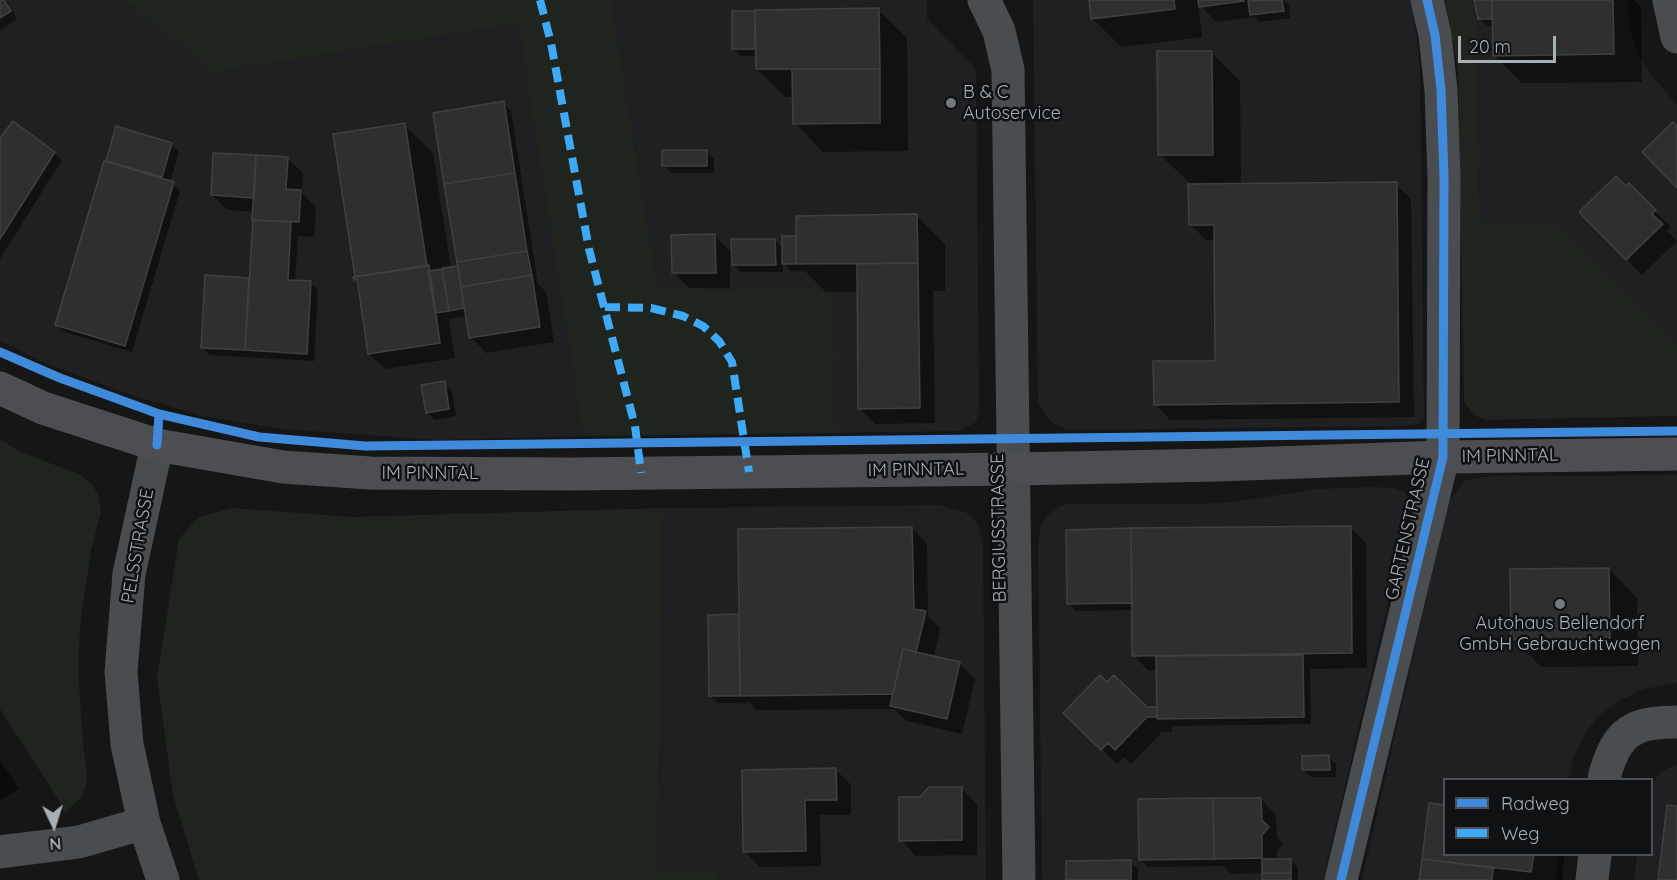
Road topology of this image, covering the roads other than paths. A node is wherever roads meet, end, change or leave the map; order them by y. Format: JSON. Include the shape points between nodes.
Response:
{"nodes":[{"id":1,"x":984,"y":0,"type":"edge"},
{"id":2,"x":1427,"y":0,"type":"edge"},
{"id":3,"x":1668,"y":0,"type":"edge"},
{"id":4,"x":1677,"y":38,"type":"edge"},
{"id":5,"x":0,"y":388,"type":"edge"},
{"id":6,"x":157,"y":445,"type":"junction"},
{"id":7,"x":1677,"y":454,"type":"edge"},
{"id":8,"x":1443,"y":457,"type":"junction"},
{"id":9,"x":1014,"y":469,"type":"junction"},
{"id":10,"x":1677,"y":723,"type":"edge"},
{"id":11,"x":1605,"y":778,"type":"edge"},
{"id":12,"x":144,"y":823,"type":"junction"},
{"id":13,"x":0,"y":852,"type":"edge"},
{"id":14,"x":1595,"y":856,"type":"edge"},
{"id":15,"x":163,"y":880,"type":"edge"},
{"id":16,"x":1019,"y":880,"type":"edge"},
{"id":17,"x":1341,"y":880,"type":"edge"},
{"id":18,"x":1592,"y":880,"type":"edge"}],
"edges":[{"from":1,"to":9,"type":"street","name":"BERGIUSSTRASSE","via":[[999,31],[1008,70]]},
{"from":2,"to":8,"type":"street","name":"GARTENSTRASSE","via":[[1442,101]]},
{"from":3,"to":4,"type":"street"},
{"from":5,"to":6,"type":"main road","via":[[43,408]]},
{"from":6,"to":9,"type":"main road","name":"IM PINNTAL","via":[[283,467],[370,473]]},
{"from":6,"to":12,"type":"street","name":"PELSSTRASSE","via":[[129,574],[122,672],[127,744]]},
{"from":7,"to":8,"type":"main road","name":"IM PINNTAL"},
{"from":8,"to":9,"type":"main road","name":"IM PINNTAL"},
{"from":8,"to":17,"type":"street","name":"GARTENSTRASSE"},
{"from":9,"to":16,"type":"street","name":"BERGIUSSTRASSE"},
{"from":10,"to":11,"type":"street","via":[[1637,726],[1622,736]]},
{"from":12,"to":13,"type":"street","via":[[80,842]]},
{"from":12,"to":15,"type":"street","name":"PELSSTRASSE"},
{"from":14,"to":18,"type":"street"}]}
